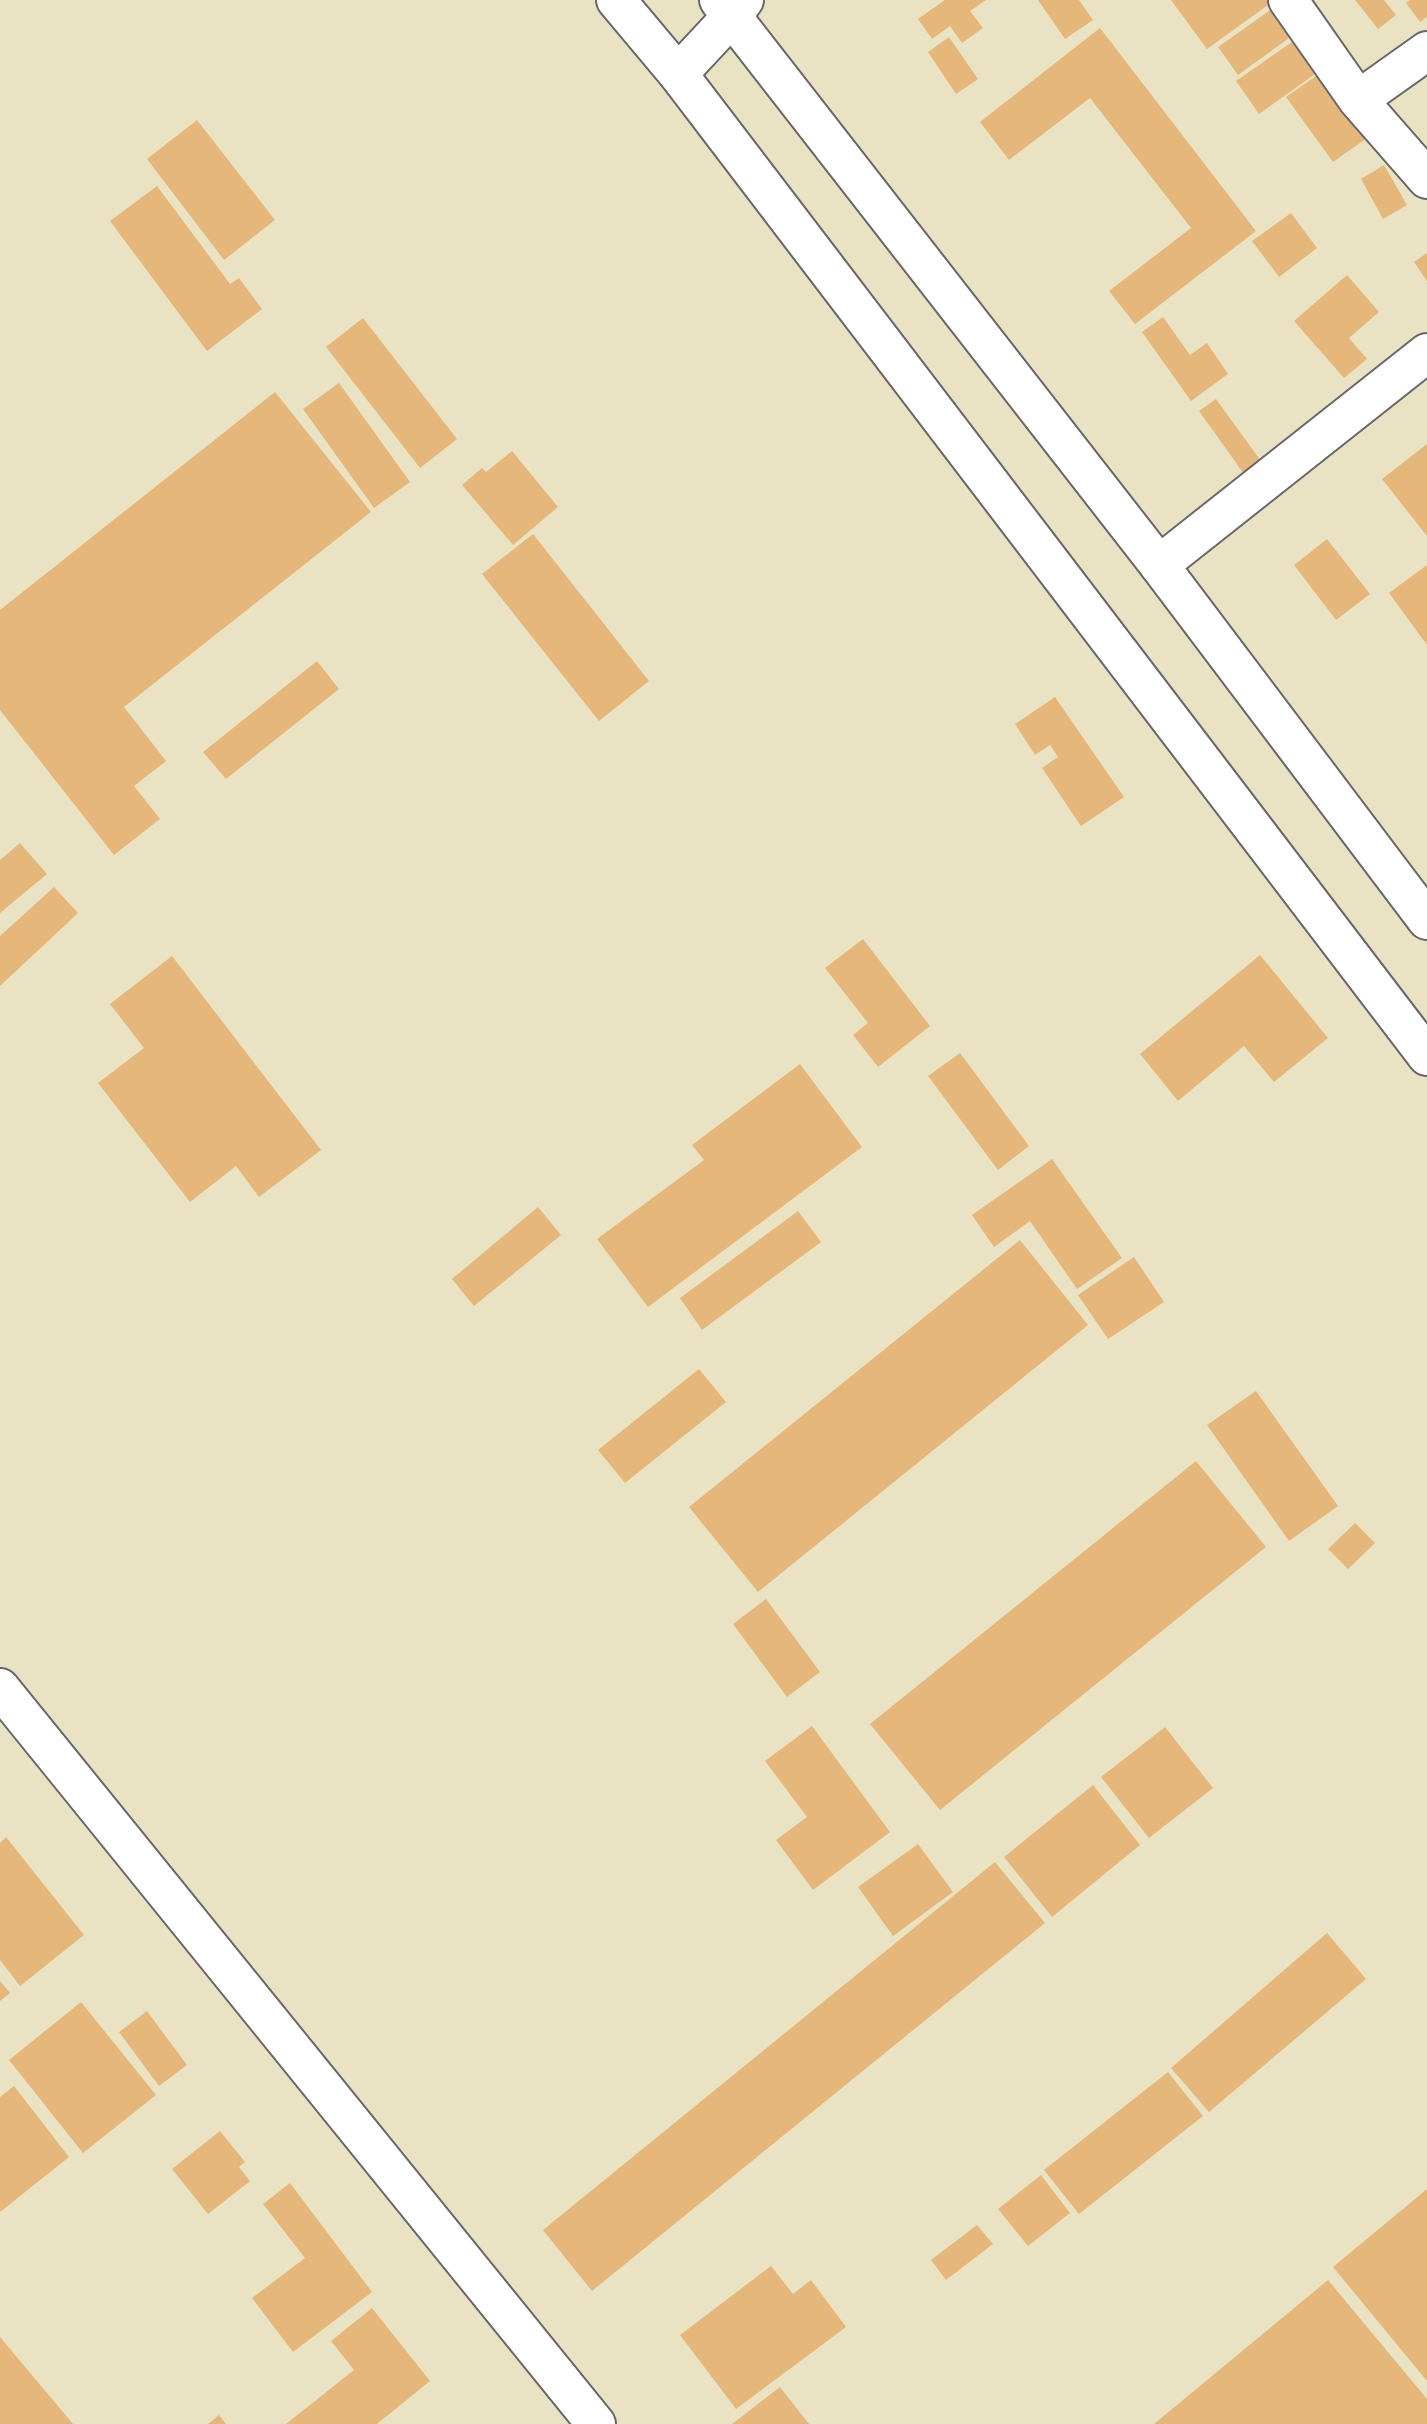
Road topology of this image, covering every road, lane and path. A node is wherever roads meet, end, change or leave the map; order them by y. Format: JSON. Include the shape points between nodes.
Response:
{"nodes":[{"id":1,"x":616,"y":0,"type":"edge"},
{"id":2,"x":1288,"y":0,"type":"edge"},
{"id":3,"x":732,"y":5,"type":"edge"},
{"id":4,"x":1427,"y":51,"type":"edge"},
{"id":5,"x":678,"y":74,"type":"junction"},
{"id":6,"x":1358,"y":100,"type":"junction"},
{"id":7,"x":1427,"y":179,"type":"edge"},
{"id":8,"x":1427,"y":353,"type":"edge"},
{"id":9,"x":1159,"y":565,"type":"junction"},
{"id":10,"x":1427,"y":920,"type":"edge"},
{"id":11,"x":1427,"y":1056,"type":"edge"},
{"id":12,"x":0,"y":1688,"type":"edge"},
{"id":13,"x":596,"y":2424,"type":"edge"}],
"edges":[{"from":1,"to":5,"type":"street"},
{"from":2,"to":6,"type":"street"},
{"from":3,"to":5,"type":"street"},
{"from":3,"to":9,"type":"street"},
{"from":4,"to":6,"type":"street"},
{"from":5,"to":11,"type":"street"},
{"from":6,"to":7,"type":"street"},
{"from":8,"to":9,"type":"street"},
{"from":9,"to":10,"type":"street"},
{"from":12,"to":13,"type":"street"}]}
